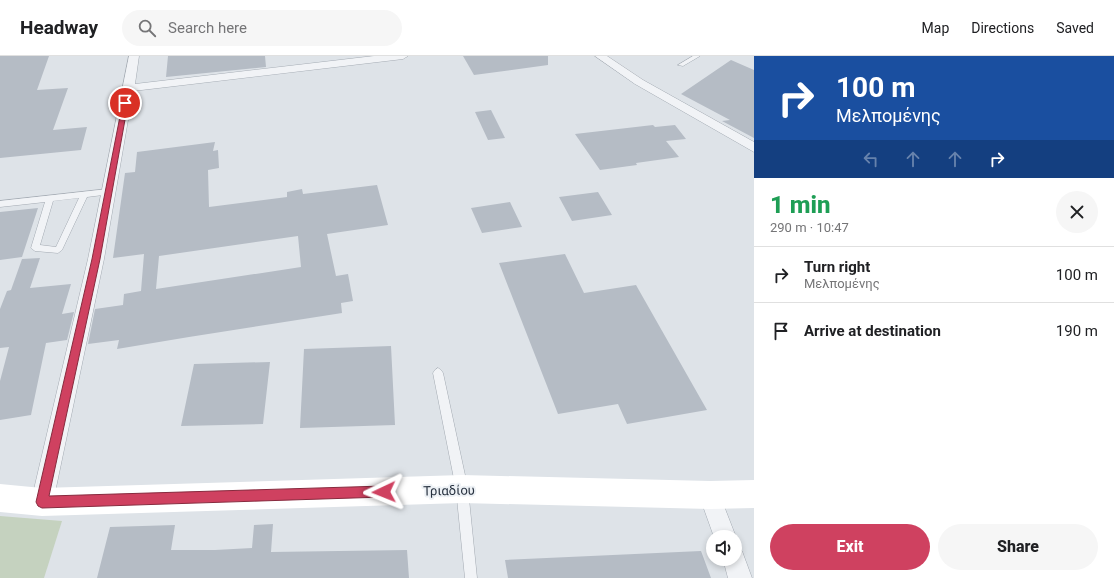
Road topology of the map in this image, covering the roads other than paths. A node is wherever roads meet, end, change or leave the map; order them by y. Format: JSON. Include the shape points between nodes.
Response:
{"nodes":[{"id":1,"x":134,"y":56,"type":"edge"},
{"id":2,"x":403,"y":56,"type":"edge"},
{"id":3,"x":600,"y":56,"type":"edge"},
{"id":4,"x":696,"y":56,"type":"edge"},
{"id":5,"x":681,"y":65,"type":"dead end"},
{"id":6,"x":128,"y":88,"type":"junction"},
{"id":7,"x":754,"y":148,"type":"edge"},
{"id":8,"x":108,"y":192,"type":"junction"},
{"id":9,"x":84,"y":195,"type":"junction"},
{"id":10,"x":50,"y":199,"type":"junction"},
{"id":11,"x":0,"y":204,"type":"edge"},
{"id":12,"x":438,"y":373,"type":"dead end"},
{"id":13,"x":462,"y":489,"type":"junction"},
{"id":14,"x":754,"y":494,"type":"edge"},
{"id":15,"x":710,"y":495,"type":"junction"},
{"id":16,"x":0,"y":498,"type":"edge"},
{"id":17,"x":42,"y":502,"type":"junction"},
{"id":18,"x":723,"y":530,"type":"edge"},
{"id":19,"x":736,"y":566,"type":"edge"},
{"id":20,"x":471,"y":578,"type":"edge"},
{"id":21,"x":740,"y":578,"type":"edge"}],
"edges":[{"from":1,"to":6,"type":"street"},
{"from":2,"to":6,"type":"street"},
{"from":3,"to":7,"type":"street","via":[[639,82]]},
{"from":4,"to":5,"type":"lane"},
{"from":6,"to":8,"type":"street"},
{"from":8,"to":9,"type":"lane"},
{"from":8,"to":17,"type":"street","via":[[96,259]]},
{"from":9,"to":10,"type":"lane"},
{"from":9,"to":10,"type":"lane","via":[[58,250],[35,248]]},
{"from":10,"to":11,"type":"lane"},
{"from":12,"to":13,"type":"lane"},
{"from":13,"to":15,"type":"main road","name":"Τριαδίου"},
{"from":13,"to":17,"type":"main road","name":"Τριαδίου"},
{"from":13,"to":20,"type":"lane"},
{"from":14,"to":15,"type":"main road","name":"Τριαδίου"},
{"from":15,"to":18,"type":"street"},
{"from":16,"to":17,"type":"main road","name":"Τριαδίου"},
{"from":19,"to":21,"type":"street"}]}
